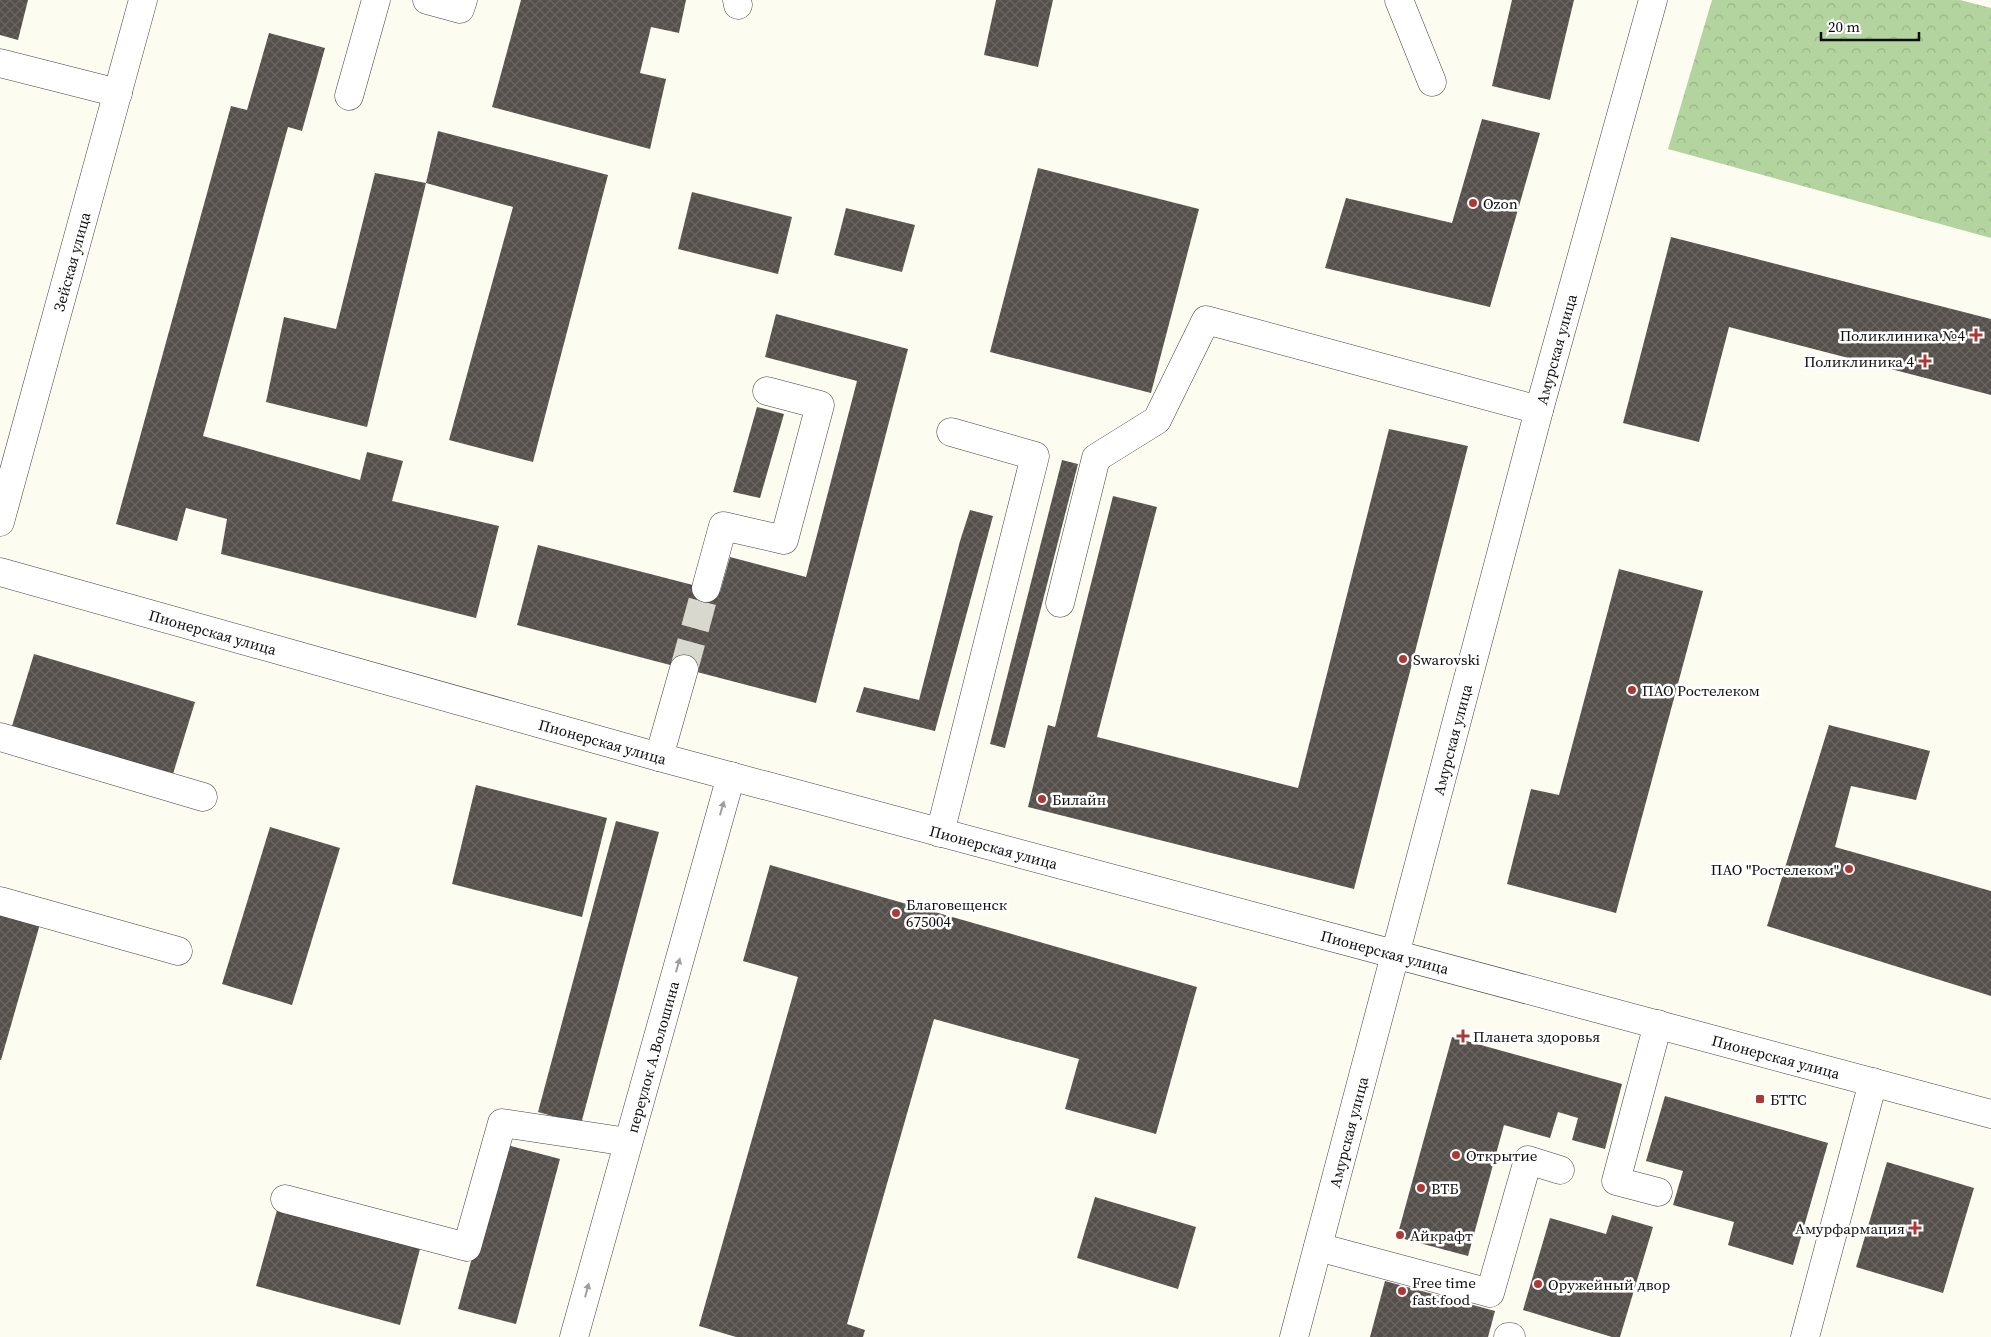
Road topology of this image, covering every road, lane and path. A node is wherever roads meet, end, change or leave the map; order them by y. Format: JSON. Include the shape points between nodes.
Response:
{"nodes":[{"id":1,"x":143,"y":0,"type":"edge"},
{"id":2,"x":376,"y":0,"type":"edge"},
{"id":3,"x":427,"y":0,"type":"edge"},
{"id":4,"x":463,"y":0,"type":"edge"},
{"id":5,"x":1399,"y":0,"type":"edge"},
{"id":6,"x":1653,"y":0,"type":"edge"},
{"id":7,"x":0,"y":63,"type":"edge"},
{"id":8,"x":1432,"y":82,"type":"dead end"},
{"id":9,"x":118,"y":93,"type":"junction"},
{"id":10,"x":350,"y":96,"type":"dead end"},
{"id":11,"x":767,"y":391,"type":"dead end"},
{"id":12,"x":1539,"y":410,"type":"junction"},
{"id":13,"x":951,"y":432,"type":"dead end"},
{"id":14,"x":0,"y":522,"type":"edge"},
{"id":15,"x":0,"y":572,"type":"edge"},
{"id":16,"x":706,"y":588,"type":"tunnel mouth"},
{"id":17,"x":1060,"y":603,"type":"dead end"},
{"id":18,"x":684,"y":669,"type":"tunnel mouth"},
{"id":19,"x":0,"y":737,"type":"edge"},
{"id":20,"x":659,"y":757,"type":"junction"},
{"id":21,"x":731,"y":776,"type":"junction"},
{"id":22,"x":203,"y":797,"type":"dead end"},
{"id":23,"x":940,"y":833,"type":"junction"},
{"id":24,"x":0,"y":901,"type":"edge"},
{"id":25,"x":178,"y":951,"type":"dead end"},
{"id":26,"x":1395,"y":955,"type":"junction"},
{"id":27,"x":1658,"y":1024,"type":"junction"},
{"id":28,"x":1873,"y":1082,"type":"junction"},
{"id":29,"x":1991,"y":1114,"type":"edge"},
{"id":30,"x":628,"y":1142,"type":"junction"},
{"id":31,"x":1560,"y":1170,"type":"dead end"},
{"id":32,"x":1658,"y":1192,"type":"dead end"},
{"id":33,"x":285,"y":1199,"type":"dead end"},
{"id":34,"x":1318,"y":1247,"type":"junction"},
{"id":35,"x":574,"y":1337,"type":"edge"},
{"id":36,"x":1294,"y":1337,"type":"edge"},
{"id":37,"x":1508,"y":1337,"type":"edge"},
{"id":38,"x":1512,"y":1337,"type":"edge"},
{"id":39,"x":1805,"y":1337,"type":"edge"}],
"edges":[{"from":1,"to":9,"type":"street","name":"Зейская улица"},
{"from":2,"to":10,"type":"street"},
{"from":3,"to":4,"type":"street","via":[[460,9]]},
{"from":5,"to":8,"type":"street"},
{"from":6,"to":12,"type":"street","name":"Амурская улица"},
{"from":7,"to":9,"type":"street"},
{"from":9,"to":14,"type":"street","name":"Зейская улица"},
{"from":11,"to":16,"type":"street","via":[[820,405],[784,540],[723,526]]},
{"from":12,"to":17,"type":"street","via":[[1206,320],[1157,420],[1096,458]]},
{"from":12,"to":26,"type":"street","name":"Амурская улица"},
{"from":13,"to":23,"type":"street","via":[[1035,456]]},
{"from":15,"to":20,"type":"street","name":"Пионерская улица"},
{"from":18,"to":20,"type":"street"},
{"from":19,"to":22,"type":"street"},
{"from":20,"to":21,"type":"street","name":"Пионерская улица"},
{"from":21,"to":23,"type":"street","name":"Пионерская улица"},
{"from":30,"to":21,"type":"street","name":"переулок А.Волошина","one_way":true},
{"from":23,"to":26,"type":"street","name":"Пионерская улица"},
{"from":24,"to":25,"type":"street"},
{"from":26,"to":27,"type":"street","name":"Пионерская улица"},
{"from":26,"to":34,"type":"street","name":"Амурская улица"},
{"from":27,"to":28,"type":"street","name":"Пионерская улица"},
{"from":27,"to":32,"type":"street","via":[[1616,1181]]},
{"from":28,"to":29,"type":"street","name":"Пионерская улица"},
{"from":28,"to":39,"type":"street"},
{"from":30,"to":33,"type":"street","via":[[502,1123],[467,1247]]},
{"from":35,"to":30,"type":"street","name":"переулок А.Волошина","one_way":true},
{"from":31,"to":34,"type":"street","via":[[1528,1160],[1490,1293]]},
{"from":34,"to":36,"type":"street","name":"Амурская улица"},
{"from":37,"to":38,"type":"street"}]}
